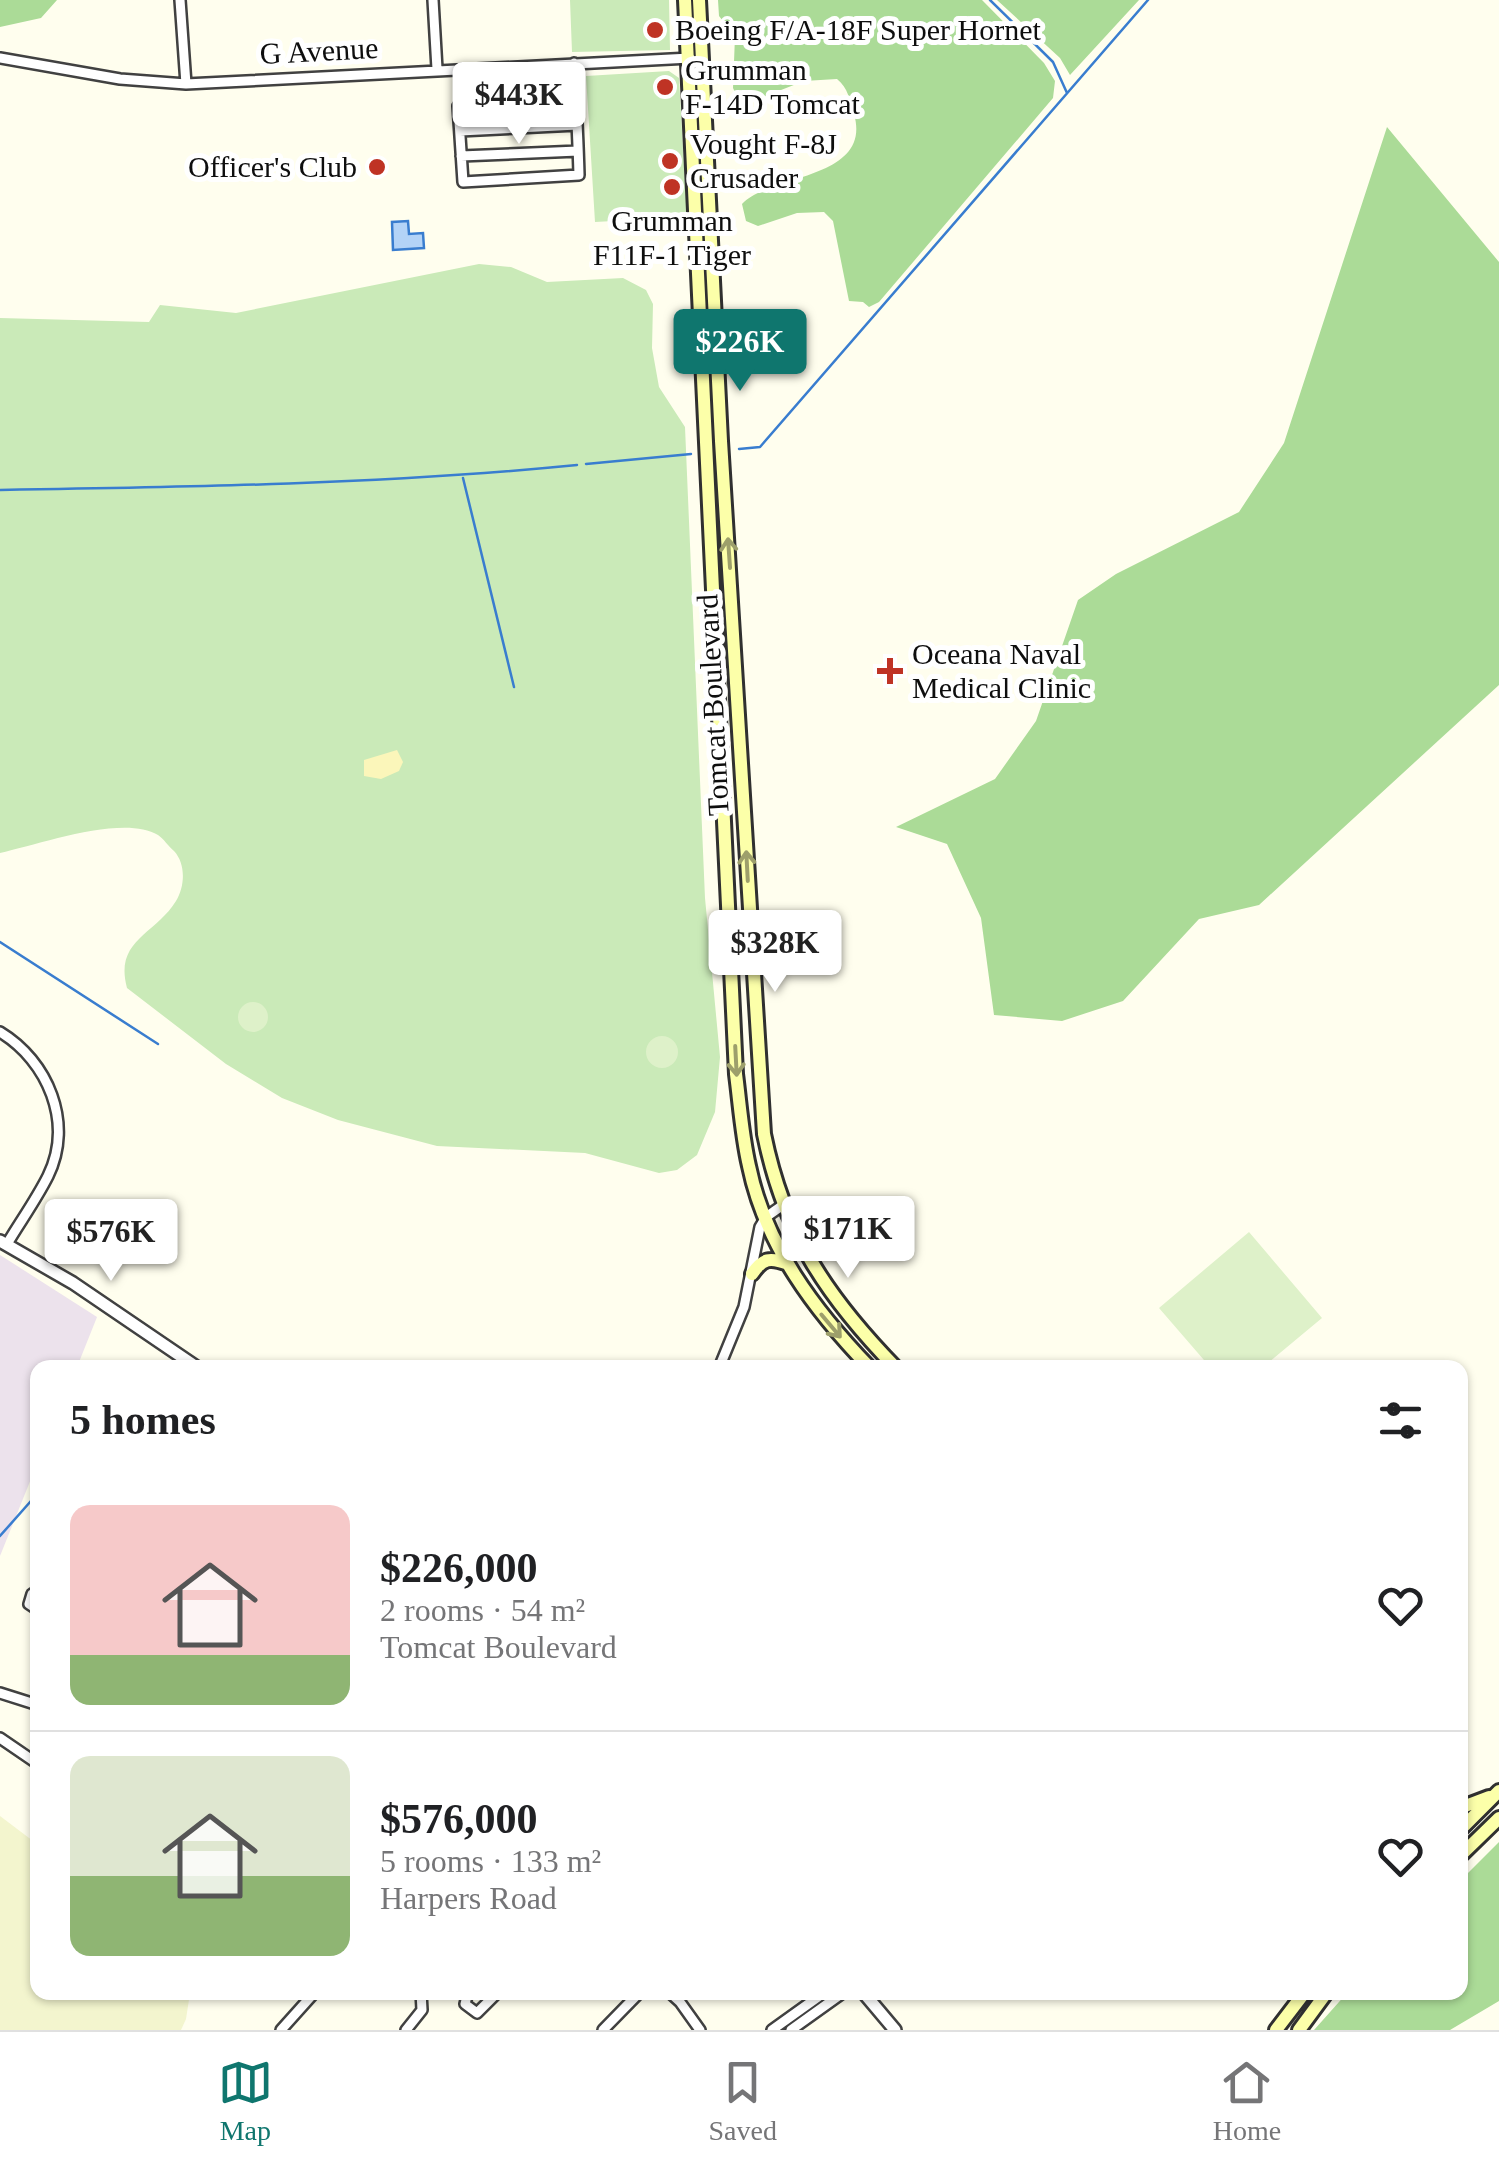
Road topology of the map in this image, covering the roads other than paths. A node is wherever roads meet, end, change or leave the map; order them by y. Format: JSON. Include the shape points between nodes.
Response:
{"nodes":[{"id":1,"x":180,"y":0,"type":"edge"},
{"id":2,"x":433,"y":0,"type":"edge"},
{"id":3,"x":684,"y":0,"type":"edge"},
{"id":4,"x":700,"y":0,"type":"edge"},
{"id":5,"x":703,"y":57,"type":"junction"},
{"id":6,"x":0,"y":58,"type":"edge"},
{"id":7,"x":688,"y":58,"type":"junction"},
{"id":8,"x":574,"y":63,"type":"junction"},
{"id":9,"x":437,"y":70,"type":"junction"},
{"id":10,"x":186,"y":84,"type":"junction"},
{"id":11,"x":576,"y":100,"type":"junction"},
{"id":12,"x":577,"y":124,"type":"junction"},
{"id":13,"x":460,"y":131,"type":"junction"},
{"id":14,"x":578,"y":150,"type":"junction"},
{"id":15,"x":461,"y":156,"type":"junction"},
{"id":16,"x":0,"y":1032,"type":"edge"},
{"id":17,"x":783,"y":1205,"type":"junction"},
{"id":18,"x":766,"y":1217,"type":"junction"},
{"id":19,"x":3,"y":1243,"type":"edge"},
{"id":20,"x":788,"y":1264,"type":"junction"},
{"id":21,"x":752,"y":1274,"type":"junction"},
{"id":22,"x":186,"y":1360,"type":"edge"},
{"id":23,"x":722,"y":1360,"type":"edge"},
{"id":24,"x":862,"y":1360,"type":"edge"},
{"id":25,"x":888,"y":1360,"type":"edge"},
{"id":26,"x":0,"y":1692,"type":"edge"},
{"id":27,"x":30,"y":1703,"type":"edge"},
{"id":28,"x":0,"y":1738,"type":"edge"},
{"id":29,"x":30,"y":1759,"type":"edge"},
{"id":30,"x":1498,"y":1793,"type":"edge"},
{"id":31,"x":1468,"y":1805,"type":"edge"},
{"id":32,"x":1499,"y":1818,"type":"edge"},
{"id":33,"x":1468,"y":1822,"type":"edge"},
{"id":34,"x":1468,"y":1848,"type":"edge"},
{"id":35,"x":308,"y":2000,"type":"edge"},
{"id":36,"x":421,"y":2000,"type":"edge"},
{"id":37,"x":466,"y":2000,"type":"edge"},
{"id":38,"x":490,"y":2000,"type":"edge"},
{"id":39,"x":632,"y":2000,"type":"edge"},
{"id":40,"x":678,"y":2000,"type":"edge"},
{"id":41,"x":814,"y":2000,"type":"edge"},
{"id":42,"x":833,"y":2000,"type":"edge"},
{"id":43,"x":870,"y":2000,"type":"edge"},
{"id":44,"x":1298,"y":2000,"type":"edge"},
{"id":45,"x":1320,"y":2000,"type":"edge"},
{"id":46,"x":281,"y":2030,"type":"edge"},
{"id":47,"x":406,"y":2030,"type":"edge"},
{"id":48,"x":602,"y":2030,"type":"edge"},
{"id":49,"x":700,"y":2030,"type":"edge"},
{"id":50,"x":772,"y":2030,"type":"edge"},
{"id":51,"x":791,"y":2030,"type":"edge"},
{"id":52,"x":896,"y":2030,"type":"edge"},
{"id":53,"x":1276,"y":2030,"type":"edge"},
{"id":54,"x":1299,"y":2030,"type":"edge"}],
"edges":[{"from":1,"to":10,"type":"street"},
{"from":2,"to":9,"type":"street"},
{"from":3,"to":7,"type":"main road","name":"Tomcat Boulevard"},
{"from":4,"to":5,"type":"main road","name":"Tomcat Boulevard"},
{"from":5,"to":7,"type":"street","name":"G Avenue"},
{"from":17,"to":5,"type":"main road","name":"Tomcat Boulevard","one_way":true,"via":[[760,1104]]},
{"from":6,"to":10,"type":"street","name":"G Avenue"},
{"from":7,"to":8,"type":"street","name":"G Avenue"},
{"from":7,"to":18,"type":"main road","name":"Tomcat Boulevard","one_way":true,"via":[[736,1074],[749,1169]]},
{"from":8,"to":9,"type":"street","name":"G Avenue"},
{"from":8,"to":11,"type":"street"},
{"from":9,"to":10,"type":"street","name":"G Avenue"},
{"from":11,"to":12,"type":"street"},
{"from":11,"to":13,"type":"street","via":[[458,106]]},
{"from":12,"to":13,"type":"street"},
{"from":12,"to":14,"type":"street"},
{"from":13,"to":15,"type":"street"},
{"from":14,"to":15,"type":"street"},
{"from":14,"to":15,"type":"street","via":[[579,175],[463,182]]},
{"from":16,"to":19,"type":"street","via":[[44,1074],[58,1125],[50,1173]]},
{"from":17,"to":18,"type":"street"},
{"from":17,"to":25,"type":"main road","name":"Tomcat Boulevard","via":[[821,1281]]},
{"from":18,"to":20,"type":"main road","name":"Tomcat Boulevard"},
{"from":18,"to":21,"type":"street"},
{"from":19,"to":22,"type":"street"},
{"from":20,"to":21,"type":"main road","via":[[766,1259]]},
{"from":20,"to":24,"type":"main road","name":"Tomcat Boulevard","one_way":true},
{"from":21,"to":23,"type":"street"},
{"from":26,"to":27,"type":"street"},
{"from":28,"to":29,"type":"street"},
{"from":30,"to":31,"type":"main road"},
{"from":30,"to":33,"type":"main road"},
{"from":32,"to":34,"type":"main road"},
{"from":35,"to":46,"type":"street"},
{"from":36,"to":47,"type":"street","via":[[422,2010]]},
{"from":37,"to":38,"type":"street","via":[[478,2013]]},
{"from":39,"to":48,"type":"street"},
{"from":40,"to":49,"type":"street"},
{"from":41,"to":50,"type":"street"},
{"from":42,"to":51,"type":"street"},
{"from":43,"to":52,"type":"street"},
{"from":44,"to":53,"type":"main road"},
{"from":45,"to":54,"type":"main road"}]}
